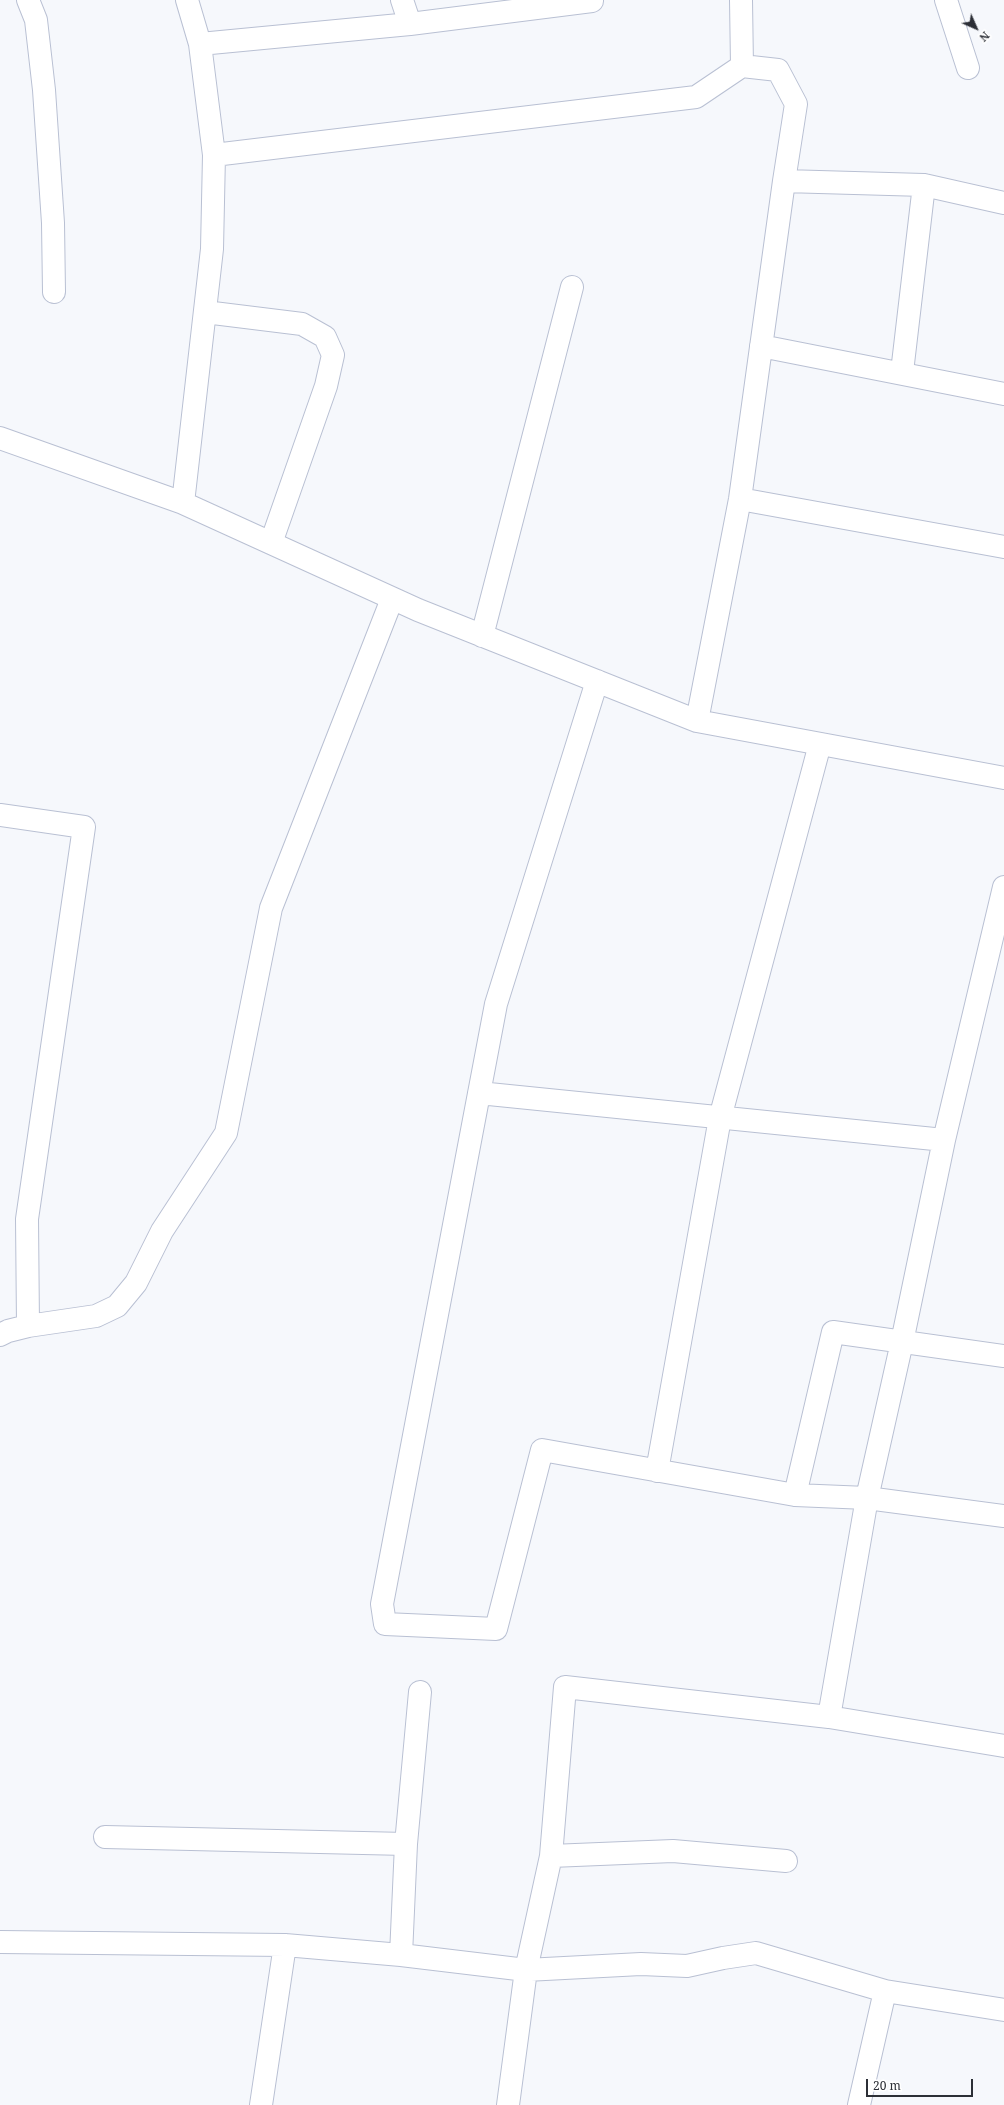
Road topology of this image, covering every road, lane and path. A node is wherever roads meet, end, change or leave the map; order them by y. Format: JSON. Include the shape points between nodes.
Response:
{"nodes":[{"id":1,"x":28,"y":0,"type":"edge"},
{"id":2,"x":187,"y":0,"type":"edge"},
{"id":3,"x":402,"y":0,"type":"edge"},
{"id":4,"x":740,"y":0,"type":"edge"},
{"id":5,"x":946,"y":0,"type":"edge"},
{"id":6,"x":592,"y":1,"type":"dead end"},
{"id":7,"x":410,"y":24,"type":"junction"},
{"id":8,"x":200,"y":44,"type":"junction"},
{"id":9,"x":742,"y":66,"type":"junction"},
{"id":10,"x":968,"y":68,"type":"dead end"},
{"id":11,"x":214,"y":155,"type":"junction"},
{"id":12,"x":784,"y":181,"type":"junction"},
{"id":13,"x":924,"y":185,"type":"junction"},
{"id":14,"x":1004,"y":203,"type":"edge"},
{"id":15,"x":572,"y":287,"type":"dead end"},
{"id":16,"x":54,"y":292,"type":"dead end"},
{"id":17,"x":205,"y":312,"type":"junction"},
{"id":18,"x":761,"y":346,"type":"junction"},
{"id":19,"x":902,"y":372,"type":"junction"},
{"id":20,"x":1004,"y":394,"type":"edge"},
{"id":21,"x":0,"y":438,"type":"edge"},
{"id":22,"x":740,"y":499,"type":"junction"},
{"id":23,"x":183,"y":503,"type":"junction"},
{"id":24,"x":271,"y":543,"type":"junction"},
{"id":25,"x":1004,"y":547,"type":"edge"},
{"id":26,"x":392,"y":599,"type":"junction"},
{"id":27,"x":482,"y":636,"type":"junction"},
{"id":28,"x":597,"y":681,"type":"junction"},
{"id":29,"x":697,"y":721,"type":"junction"},
{"id":30,"x":820,"y":744,"type":"junction"},
{"id":31,"x":1004,"y":778,"type":"edge"},
{"id":32,"x":0,"y":815,"type":"edge"},
{"id":33,"x":1004,"y":888,"type":"edge"},
{"id":34,"x":479,"y":1094,"type":"junction"},
{"id":35,"x":720,"y":1118,"type":"junction"},
{"id":36,"x":944,"y":1140,"type":"junction"},
{"id":37,"x":28,"y":1326,"type":"junction"},
{"id":38,"x":0,"y":1335,"type":"edge"},
{"id":39,"x":902,"y":1342,"type":"junction"},
{"id":40,"x":1004,"y":1356,"type":"edge"},
{"id":41,"x":657,"y":1471,"type":"junction"},
{"id":42,"x":795,"y":1495,"type":"junction"},
{"id":43,"x":867,"y":1498,"type":"junction"},
{"id":44,"x":1004,"y":1516,"type":"edge"},
{"id":45,"x":420,"y":1692,"type":"dead end"},
{"id":46,"x":829,"y":1717,"type":"junction"},
{"id":47,"x":1004,"y":1746,"type":"edge"},
{"id":48,"x":104,"y":1837,"type":"dead end"},
{"id":49,"x":406,"y":1844,"type":"junction"},
{"id":50,"x":551,"y":1856,"type":"junction"},
{"id":51,"x":786,"y":1861,"type":"dead end"},
{"id":52,"x":0,"y":1942,"type":"edge"},
{"id":53,"x":284,"y":1945,"type":"junction"},
{"id":54,"x":401,"y":1955,"type":"junction"},
{"id":55,"x":526,"y":1970,"type":"junction"},
{"id":56,"x":885,"y":1991,"type":"junction"},
{"id":57,"x":1004,"y":2010,"type":"edge"},
{"id":58,"x":261,"y":2105,"type":"edge"},
{"id":59,"x":508,"y":2105,"type":"edge"},
{"id":60,"x":859,"y":2105,"type":"edge"}],
"edges":[{"from":1,"to":16,"type":"street","via":[[36,20],[44,90],[53,223]]},
{"from":2,"to":8,"type":"street"},
{"from":3,"to":7,"type":"street"},
{"from":4,"to":9,"type":"street"},
{"from":5,"to":10,"type":"street"},
{"from":6,"to":7,"type":"street"},
{"from":7,"to":8,"type":"street"},
{"from":8,"to":11,"type":"street"},
{"from":9,"to":11,"type":"street","via":[[696,97]]},
{"from":9,"to":12,"type":"street","via":[[778,70],[796,104]]},
{"from":11,"to":17,"type":"street","via":[[212,249]]},
{"from":12,"to":13,"type":"street"},
{"from":12,"to":18,"type":"street"},
{"from":13,"to":14,"type":"street"},
{"from":13,"to":19,"type":"street"},
{"from":15,"to":27,"type":"street"},
{"from":17,"to":23,"type":"street"},
{"from":17,"to":24,"type":"street","via":[[302,324],[325,337],[333,355],[326,386]]},
{"from":18,"to":19,"type":"street"},
{"from":18,"to":22,"type":"street"},
{"from":19,"to":20,"type":"street"},
{"from":21,"to":23,"type":"street"},
{"from":22,"to":25,"type":"street"},
{"from":22,"to":29,"type":"street"},
{"from":23,"to":24,"type":"street"},
{"from":24,"to":26,"type":"street"},
{"from":26,"to":27,"type":"street"},
{"from":26,"to":37,"type":"street","via":[[271,908],[226,1133],[162,1231],[136,1283],[117,1306],[96,1316]]},
{"from":27,"to":28,"type":"street"},
{"from":28,"to":29,"type":"street"},
{"from":28,"to":34,"type":"street","via":[[496,1004]]},
{"from":29,"to":30,"type":"street"},
{"from":30,"to":31,"type":"street"},
{"from":30,"to":35,"type":"street"},
{"from":32,"to":37,"type":"street","via":[[84,827],[27,1219]]},
{"from":33,"to":36,"type":"street"},
{"from":34,"to":35,"type":"street"},
{"from":34,"to":41,"type":"street","via":[[382,1604],[385,1624],[496,1629],[542,1450]]},
{"from":35,"to":36,"type":"street"},
{"from":35,"to":41,"type":"street"},
{"from":36,"to":39,"type":"street"},
{"from":37,"to":38,"type":"street"},
{"from":39,"to":40,"type":"street"},
{"from":39,"to":42,"type":"street","via":[[834,1332]]},
{"from":39,"to":43,"type":"street"},
{"from":41,"to":42,"type":"street"},
{"from":42,"to":43,"type":"street"},
{"from":43,"to":44,"type":"street"},
{"from":43,"to":46,"type":"street"},
{"from":45,"to":49,"type":"street"},
{"from":46,"to":47,"type":"street"},
{"from":46,"to":50,"type":"street","via":[[565,1687]]},
{"from":48,"to":49,"type":"street"},
{"from":49,"to":54,"type":"street"},
{"from":50,"to":51,"type":"street","via":[[673,1852]]},
{"from":50,"to":55,"type":"street"},
{"from":52,"to":53,"type":"street"},
{"from":53,"to":54,"type":"street"},
{"from":53,"to":58,"type":"street"},
{"from":54,"to":55,"type":"street"},
{"from":55,"to":56,"type":"street","via":[[641,1964],[687,1966],[756,1954]]},
{"from":55,"to":59,"type":"street"},
{"from":56,"to":57,"type":"street"},
{"from":56,"to":60,"type":"street"}]}
